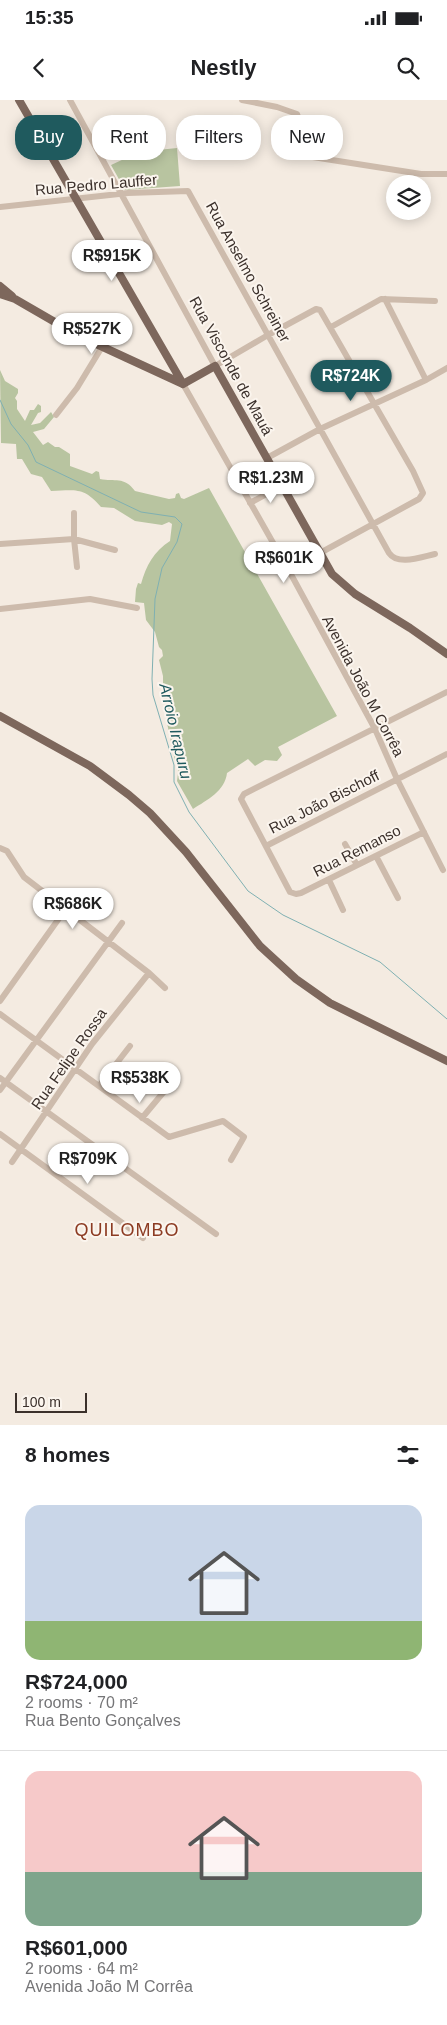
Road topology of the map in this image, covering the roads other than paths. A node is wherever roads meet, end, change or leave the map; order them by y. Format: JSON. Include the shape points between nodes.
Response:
{"nodes":[{"id":1,"x":19,"y":100,"type":"edge"},
{"id":2,"x":70,"y":100,"type":"edge"},
{"id":3,"x":242,"y":100,"type":"edge"},
{"id":4,"x":447,"y":174,"type":"edge"},
{"id":5,"x":122,"y":194,"type":"junction"},
{"id":6,"x":192,"y":196,"type":"joint"},
{"id":7,"x":78,"y":199,"type":"junction"},
{"id":8,"x":0,"y":207,"type":"edge"},
{"id":9,"x":0,"y":286,"type":"edge"},
{"id":10,"x":0,"y":294,"type":"edge"},
{"id":11,"x":15,"y":299,"type":"junction"},
{"id":12,"x":385,"y":299,"type":"junction"},
{"id":13,"x":436,"y":301,"type":"dead end"},
{"id":14,"x":330,"y":327,"type":"junction"},
{"id":15,"x":268,"y":335,"type":"junction"},
{"id":16,"x":102,"y":347,"type":"junction"},
{"id":17,"x":215,"y":366,"type":"junction"},
{"id":18,"x":447,"y":368,"type":"edge"},
{"id":19,"x":426,"y":380,"type":"junction"},
{"id":20,"x":183,"y":384,"type":"junction"},
{"id":21,"x":373,"y":404,"type":"junction"},
{"id":22,"x":56,"y":415,"type":"dead end"},
{"id":23,"x":320,"y":429,"type":"junction"},
{"id":24,"x":267,"y":458,"type":"junction"},
{"id":25,"x":281,"y":486,"type":"junction"},
{"id":26,"x":250,"y":503,"type":"junction"},
{"id":27,"x":74,"y":513,"type":"dead end"},
{"id":28,"x":373,"y":523,"type":"junction"},
{"id":29,"x":74,"y":539,"type":"junction"},
{"id":30,"x":0,"y":544,"type":"edge"},
{"id":31,"x":115,"y":550,"type":"dead end"},
{"id":32,"x":320,"y":553,"type":"junction"},
{"id":33,"x":435,"y":554,"type":"dead end"},
{"id":34,"x":77,"y":567,"type":"dead end"},
{"id":35,"x":137,"y":608,"type":"dead end"},
{"id":36,"x":0,"y":610,"type":"edge"},
{"id":37,"x":447,"y":654,"type":"edge"},
{"id":38,"x":447,"y":692,"type":"edge"},
{"id":39,"x":0,"y":716,"type":"edge"},
{"id":40,"x":374,"y":729,"type":"junction"},
{"id":41,"x":447,"y":754,"type":"edge"},
{"id":42,"x":397,"y":779,"type":"junction"},
{"id":43,"x":424,"y":832,"type":"junction"},
{"id":44,"x":345,"y":844,"type":"dead end"},
{"id":45,"x":266,"y":846,"type":"junction"},
{"id":46,"x":0,"y":848,"type":"edge"},
{"id":47,"x":376,"y":856,"type":"junction"},
{"id":48,"x":358,"y":865,"type":"junction"},
{"id":49,"x":443,"y":870,"type":"dead end"},
{"id":50,"x":329,"y":880,"type":"junction"},
{"id":51,"x":398,"y":898,"type":"dead end"},
{"id":52,"x":65,"y":910,"type":"junction"},
{"id":53,"x":343,"y":910,"type":"dead end"},
{"id":54,"x":122,"y":923,"type":"dead end"},
{"id":55,"x":108,"y":942,"type":"junction"},
{"id":56,"x":149,"y":973,"type":"junction"},
{"id":57,"x":166,"y":988,"type":"dead end"},
{"id":58,"x":0,"y":1001,"type":"edge"},
{"id":59,"x":0,"y":1014,"type":"edge"},
{"id":60,"x":36,"y":1040,"type":"junction"},
{"id":61,"x":130,"y":1046,"type":"dead end"},
{"id":62,"x":447,"y":1061,"type":"edge"},
{"id":63,"x":76,"y":1069,"type":"junction"},
{"id":64,"x":3,"y":1080,"type":"edge"},
{"id":65,"x":172,"y":1082,"type":"dead end"},
{"id":66,"x":99,"y":1086,"type":"junction"},
{"id":67,"x":0,"y":1090,"type":"edge"},
{"id":68,"x":47,"y":1112,"type":"junction"},
{"id":69,"x":142,"y":1118,"type":"junction"},
{"id":70,"x":0,"y":1134,"type":"edge"},
{"id":71,"x":21,"y":1149,"type":"junction"},
{"id":72,"x":231,"y":1160,"type":"dead end"},
{"id":73,"x":12,"y":1162,"type":"dead end"},
{"id":74,"x":216,"y":1234,"type":"dead end"},
{"id":75,"x":143,"y":1238,"type":"dead end"}],
"edges":[{"from":1,"to":7,"type":"main road"},
{"from":2,"to":5,"type":"street","name":"Rua Visconde de Mauá"},
{"from":3,"to":4,"type":"street","via":[[297,114],[300,124],[291,142],[295,153],[300,155],[421,174]]},
{"from":5,"to":6,"type":"street","name":"Rua Pedro Lauffer","via":[[186,190]]},
{"from":5,"to":7,"type":"street","name":"Rua Pedro Lauffer"},
{"from":5,"to":17,"type":"street","name":"Rua Visconde de Mauá"},
{"from":6,"to":15,"type":"street","name":"Rua Anselmo Schreiner"},
{"from":7,"to":8,"type":"street","name":"Rua Pedro Lauffer"},
{"from":7,"to":20,"type":"main road"},
{"from":9,"to":11,"type":"main road"},
{"from":10,"to":11,"type":"main road"},
{"from":11,"to":16,"type":"main road"},
{"from":12,"to":13,"type":"street"},
{"from":12,"to":14,"type":"street"},
{"from":12,"to":19,"type":"street"},
{"from":14,"to":15,"type":"street","via":[[316,309]]},
{"from":14,"to":21,"type":"street"},
{"from":15,"to":17,"type":"street"},
{"from":15,"to":23,"type":"street","name":"Rua Anselmo Schreiner"},
{"from":16,"to":20,"type":"main road"},
{"from":16,"to":22,"type":"street"},
{"from":17,"to":20,"type":"main road"},
{"from":17,"to":24,"type":"main road","name":"Rua Visconde de Mauá"},
{"from":18,"to":19,"type":"street"},
{"from":19,"to":21,"type":"street"},
{"from":20,"to":26,"type":"street","name":"Avenida João M Corrêa"},
{"from":21,"to":23,"type":"street"},
{"from":21,"to":28,"type":"street","via":[[423,493],[416,501]]},
{"from":23,"to":24,"type":"street"},
{"from":23,"to":28,"type":"street","name":"Rua Anselmo Schreiner"},
{"from":24,"to":25,"type":"main road","name":"Rua Visconde de Mauá"},
{"from":25,"to":26,"type":"street"},
{"from":25,"to":32,"type":"main road","name":"Rua Visconde de Mauá"},
{"from":26,"to":40,"type":"street","name":"Avenida João M Corrêa"},
{"from":27,"to":29,"type":"street"},
{"from":28,"to":32,"type":"street"},
{"from":28,"to":33,"type":"street","name":"Rua Anselmo Schreiner","via":[[394,559]]},
{"from":29,"to":30,"type":"street"},
{"from":29,"to":31,"type":"street"},
{"from":29,"to":34,"type":"street"},
{"from":32,"to":37,"type":"main road","name":"Rua Visconde de Mauá","via":[[332,574],[346,588]]},
{"from":35,"to":36,"type":"street","via":[[90,599]]},
{"from":38,"to":40,"type":"street"},
{"from":39,"to":62,"type":"main road","via":[[90,766],[143,807],[175,839],[260,946],[296,979],[330,1003]]},
{"from":40,"to":42,"type":"street","name":"Avenida João M Corrêa"},
{"from":40,"to":45,"type":"street","via":[[244,794],[242,799]]},
{"from":41,"to":42,"type":"street","name":"Rua João Bischoff"},
{"from":42,"to":43,"type":"street","name":"Avenida João M Corrêa"},
{"from":42,"to":45,"type":"street","name":"Rua João Bischoff"},
{"from":43,"to":47,"type":"street","name":"Rua Remanso"},
{"from":43,"to":49,"type":"street","name":"Avenida João M Corrêa"},
{"from":44,"to":48,"type":"street"},
{"from":45,"to":50,"type":"street","name":"Rua Remanso","via":[[290,892],[301,893]]},
{"from":46,"to":52,"type":"street","via":[[7,851],[24,878]]},
{"from":47,"to":48,"type":"street","name":"Rua Remanso"},
{"from":47,"to":51,"type":"street"},
{"from":48,"to":50,"type":"street","name":"Rua Remanso"},
{"from":50,"to":53,"type":"street"},
{"from":52,"to":55,"type":"street"},
{"from":52,"to":58,"type":"street"},
{"from":54,"to":55,"type":"street"},
{"from":55,"to":56,"type":"street"},
{"from":55,"to":60,"type":"street"},
{"from":56,"to":57,"type":"street"},
{"from":56,"to":63,"type":"street","name":"Rua Felipe Rossa"},
{"from":59,"to":60,"type":"street"},
{"from":60,"to":63,"type":"street"},
{"from":60,"to":64,"type":"street"},
{"from":61,"to":66,"type":"street"},
{"from":63,"to":66,"type":"street"},
{"from":63,"to":68,"type":"street","name":"Rua Felipe Rossa"},
{"from":64,"to":67,"type":"street"},
{"from":64,"to":68,"type":"street"},
{"from":65,"to":69,"type":"street"},
{"from":66,"to":69,"type":"street"},
{"from":68,"to":71,"type":"street","name":"Rua Felipe Rossa"},
{"from":68,"to":74,"type":"street"},
{"from":69,"to":72,"type":"street","via":[[169,1137],[223,1121],[244,1137]]},
{"from":70,"to":71,"type":"street"},
{"from":71,"to":73,"type":"street","name":"Rua Felipe Rossa"},
{"from":71,"to":75,"type":"street"}]}
